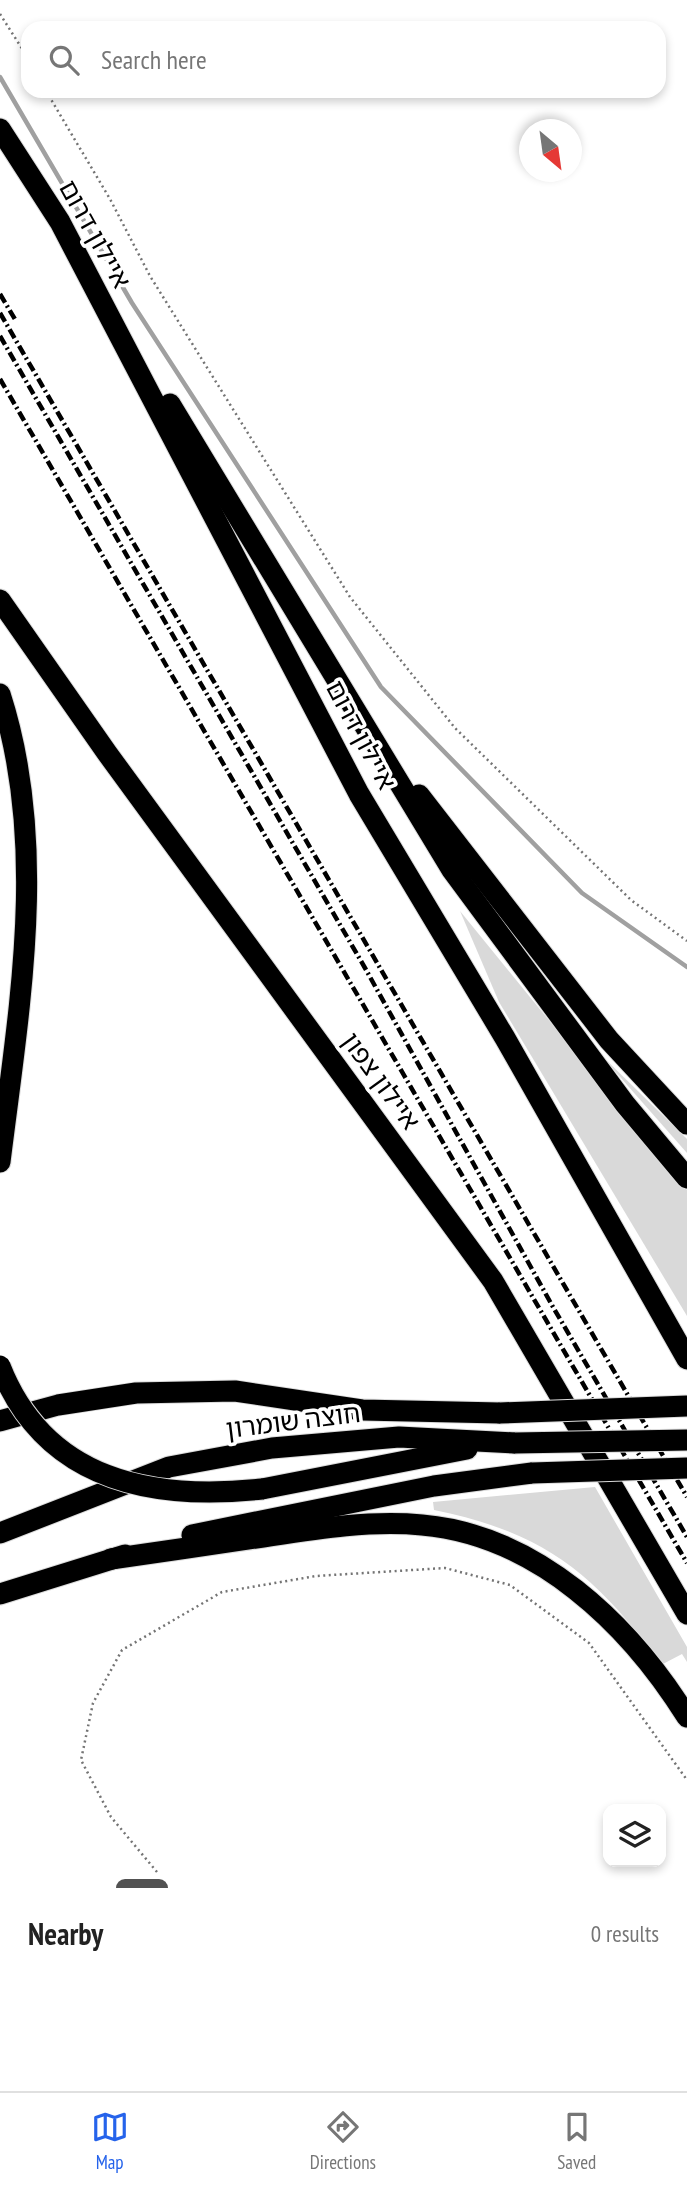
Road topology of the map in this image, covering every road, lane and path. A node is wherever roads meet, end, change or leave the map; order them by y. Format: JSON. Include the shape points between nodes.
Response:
{"nodes":[{"id":1,"x":0,"y":15,"type":"edge"},
{"id":2,"x":21,"y":47,"type":"edge"},
{"id":3,"x":50,"y":98,"type":"edge"},
{"id":4,"x":0,"y":129,"type":"edge"},
{"id":5,"x":60,"y":222,"type":"junction"},
{"id":6,"x":0,"y":600,"type":"edge"},
{"id":7,"x":0,"y":694,"type":"edge"},
{"id":8,"x":361,"y":721,"type":"junction"},
{"id":9,"x":687,"y":941,"type":"edge"},
{"id":10,"x":687,"y":1125,"type":"edge"},
{"id":11,"x":0,"y":1162,"type":"edge"},
{"id":12,"x":687,"y":1178,"type":"edge"},
{"id":13,"x":687,"y":1359,"type":"edge"},
{"id":14,"x":0,"y":1366,"type":"edge"},
{"id":15,"x":687,"y":1406,"type":"edge"},
{"id":16,"x":0,"y":1421,"type":"edge"},
{"id":17,"x":687,"y":1440,"type":"edge"},
{"id":18,"x":511,"y":1443,"type":"junction"},
{"id":19,"x":687,"y":1468,"type":"edge"},
{"id":20,"x":0,"y":1533,"type":"edge"},
{"id":21,"x":111,"y":1559,"type":"junction"},
{"id":22,"x":0,"y":1594,"type":"edge"},
{"id":23,"x":687,"y":1614,"type":"edge"},
{"id":24,"x":687,"y":1717,"type":"edge"},
{"id":25,"x":687,"y":1780,"type":"edge"},
{"id":26,"x":161,"y":1883,"type":"edge"},
{"id":27,"x":125,"y":1888,"type":"edge"}],
"edges":[{"from":1,"to":2,"type":"path"},
{"from":3,"to":9,"type":"path","via":[[150,276],[350,597],[456,728],[632,900]]},
{"from":4,"to":5,"type":"highway","name":"איילון דרום"},
{"from":5,"to":8,"type":"highway"},
{"from":5,"to":13,"type":"highway","name":"איילון דרום","via":[[359,794],[505,1038]]},
{"from":6,"to":23,"type":"highway","name":"איילון צפון","via":[[493,1281]]},
{"from":7,"to":11,"type":"highway","via":[[19,766],[26,870],[22,988]]},
{"from":8,"to":10,"type":"highway","via":[[609,1040]]},
{"from":8,"to":12,"type":"highway","via":[[452,870],[513,956]]},
{"from":14,"to":18,"type":"highway","bridge":true,"via":[[9,1389],[33,1424],[70,1456],[112,1480],[164,1492],[262,1489]]},
{"from":15,"to":16,"type":"highway","bridge":true,"via":[[500,1413],[362,1410],[235,1391],[136,1393],[58,1405]]},
{"from":17,"to":18,"type":"highway","name":"חוצה שומרון","bridge":true},
{"from":18,"to":20,"type":"highway","name":"חוצה שומרון","via":[[399,1437],[272,1448],[169,1467]]},
{"from":19,"to":21,"type":"highway","bridge":true,"via":[[474,1478],[177,1538]]},
{"from":21,"to":22,"type":"highway"},
{"from":21,"to":24,"type":"highway","via":[[366,1524],[423,1525],[466,1534],[534,1561],[576,1590],[628,1641]]},
{"from":25,"to":26,"type":"path","via":[[589,1643],[510,1585],[445,1568],[316,1576],[222,1592],[122,1650],[93,1703],[81,1760],[111,1817]]},
{"from":26,"to":27,"type":"street"}]}
